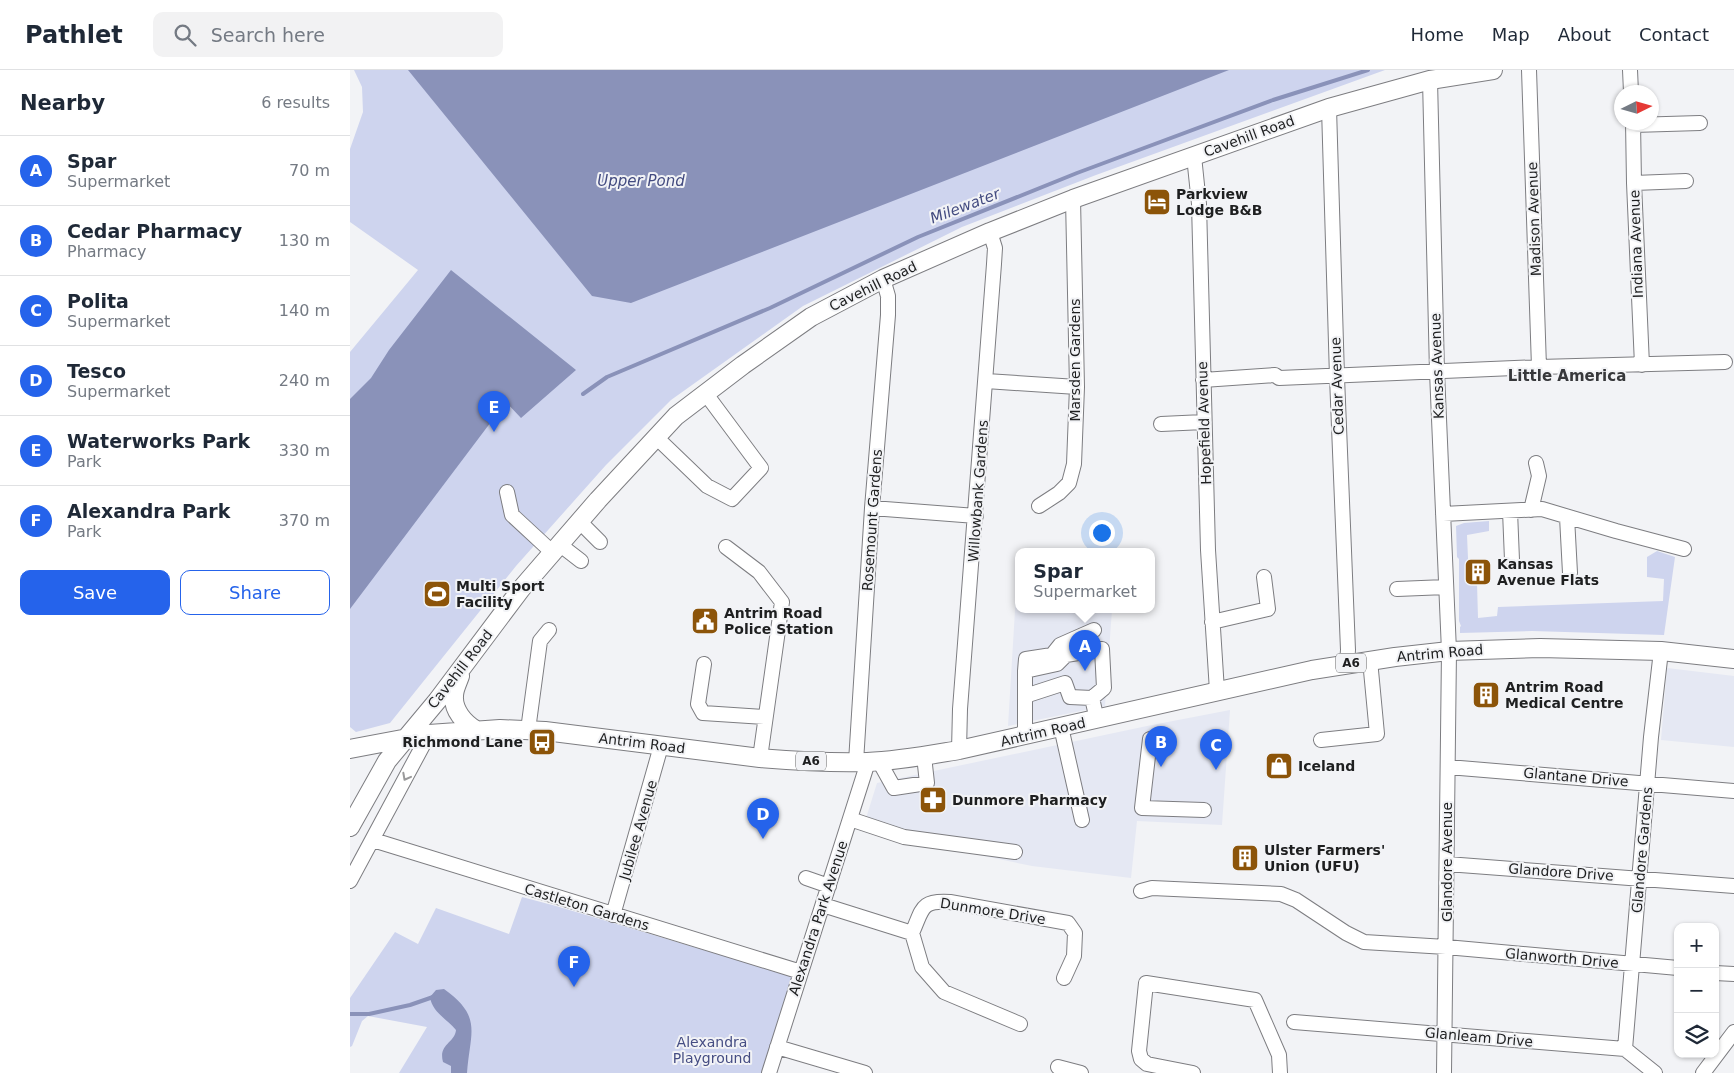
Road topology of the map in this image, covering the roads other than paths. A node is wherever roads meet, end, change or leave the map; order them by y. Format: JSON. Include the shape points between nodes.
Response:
{"nodes":[{"id":1,"x":1493,"y":70,"type":"edge"},
{"id":2,"x":1528,"y":70,"type":"edge"},
{"id":3,"x":1630,"y":70,"type":"edge"},
{"id":4,"x":1430,"y":80,"type":"junction"},
{"id":5,"x":1631,"y":85,"type":"edge"},
{"id":6,"x":1328,"y":108,"type":"junction"},
{"id":7,"x":1700,"y":123,"type":"dead end"},
{"id":8,"x":1659,"y":124,"type":"edge"},
{"id":9,"x":1633,"y":130,"type":"edge"},
{"id":10,"x":1194,"y":156,"type":"junction"},
{"id":11,"x":1686,"y":181,"type":"dead end"},
{"id":12,"x":1634,"y":183,"type":"junction"},
{"id":13,"x":1073,"y":199,"type":"junction"},
{"id":14,"x":990,"y":232,"type":"junction"},
{"id":15,"x":883,"y":278,"type":"junction"},
{"id":16,"x":1725,"y":362,"type":"dead end"},
{"id":17,"x":1642,"y":365,"type":"junction"},
{"id":18,"x":1539,"y":367,"type":"junction"},
{"id":19,"x":1437,"y":372,"type":"junction"},
{"id":20,"x":1337,"y":376,"type":"junction"},
{"id":21,"x":1203,"y":380,"type":"junction"},
{"id":22,"x":986,"y":381,"type":"junction"},
{"id":23,"x":1077,"y":387,"type":"junction"},
{"id":24,"x":706,"y":394,"type":"junction"},
{"id":25,"x":1204,"y":422,"type":"junction"},
{"id":26,"x":1161,"y":424,"type":"dead end"},
{"id":27,"x":656,"y":437,"type":"junction"},
{"id":28,"x":1536,"y":463,"type":"dead end"},
{"id":29,"x":507,"y":492,"type":"dead end"},
{"id":30,"x":1039,"y":506,"type":"dead end"},
{"id":31,"x":872,"y":508,"type":"junction"},
{"id":32,"x":1531,"y":510,"type":"junction"},
{"id":33,"x":1510,"y":511,"type":"junction"},
{"id":34,"x":1443,"y":514,"type":"junction"},
{"id":35,"x":976,"y":516,"type":"junction"},
{"id":36,"x":1567,"y":517,"type":"junction"},
{"id":37,"x":579,"y":521,"type":"junction"},
{"id":38,"x":600,"y":542,"type":"dead end"},
{"id":39,"x":726,"y":547,"type":"dead end"},
{"id":40,"x":556,"y":548,"type":"junction"},
{"id":41,"x":1684,"y":549,"type":"dead end"},
{"id":42,"x":1512,"y":560,"type":"dead end"},
{"id":43,"x":581,"y":561,"type":"dead end"},
{"id":44,"x":1570,"y":573,"type":"dead end"},
{"id":45,"x":1264,"y":577,"type":"dead end"},
{"id":46,"x":1446,"y":587,"type":"junction"},
{"id":47,"x":1396,"y":588,"type":"dead end"},
{"id":48,"x":1212,"y":622,"type":"junction"},
{"id":49,"x":549,"y":630,"type":"dead end"},
{"id":50,"x":1094,"y":630,"type":"dead end"},
{"id":51,"x":1448,"y":651,"type":"junction"},
{"id":52,"x":1661,"y":651,"type":"junction"},
{"id":53,"x":1734,"y":659,"type":"edge"},
{"id":54,"x":1370,"y":660,"type":"junction"},
{"id":55,"x":465,"y":664,"type":"junction"},
{"id":56,"x":704,"y":664,"type":"dead end"},
{"id":57,"x":1347,"y":664,"type":"junction"},
{"id":58,"x":1026,"y":671,"type":"junction"},
{"id":59,"x":1217,"y":691,"type":"junction"},
{"id":60,"x":1025,"y":696,"type":"junction"},
{"id":61,"x":1092,"y":698,"type":"junction"},
{"id":62,"x":765,"y":717,"type":"junction"},
{"id":63,"x":1096,"y":720,"type":"junction"},
{"id":64,"x":1061,"y":727,"type":"junction"},
{"id":65,"x":476,"y":730,"type":"junction"},
{"id":66,"x":528,"y":730,"type":"junction"},
{"id":67,"x":429,"y":734,"type":"junction"},
{"id":68,"x":1025,"y":736,"type":"junction"},
{"id":69,"x":1162,"y":736,"type":"dead end"},
{"id":70,"x":406,"y":738,"type":"junction"},
{"id":71,"x":1321,"y":740,"type":"dead end"},
{"id":72,"x":662,"y":746,"type":"junction"},
{"id":73,"x":350,"y":749,"type":"edge"},
{"id":74,"x":959,"y":750,"type":"junction"},
{"id":75,"x":924,"y":756,"type":"junction"},
{"id":76,"x":760,"y":758,"type":"junction"},
{"id":77,"x":868,"y":762,"type":"junction"},
{"id":78,"x":1448,"y":767,"type":"junction"},
{"id":79,"x":1647,"y":784,"type":"junction"},
{"id":80,"x":1734,"y":791,"type":"edge"},
{"id":81,"x":1204,"y":810,"type":"dead end"},
{"id":82,"x":850,"y":819,"type":"junction"},
{"id":83,"x":1082,"y":820,"type":"dead end"},
{"id":84,"x":350,"y":827,"type":"edge"},
{"id":85,"x":373,"y":840,"type":"junction"},
{"id":86,"x":1015,"y":852,"type":"dead end"},
{"id":87,"x":1447,"y":864,"type":"junction"},
{"id":88,"x":806,"y":878,"type":"dead end"},
{"id":89,"x":1639,"y":878,"type":"junction"},
{"id":90,"x":350,"y":880,"type":"edge"},
{"id":91,"x":828,"y":886,"type":"junction"},
{"id":92,"x":1734,"y":886,"type":"edge"},
{"id":93,"x":1141,"y":891,"type":"dead end"},
{"id":94,"x":823,"y":905,"type":"junction"},
{"id":95,"x":614,"y":915,"type":"junction"},
{"id":96,"x":912,"y":933,"type":"junction"},
{"id":97,"x":1446,"y":947,"type":"junction"},
{"id":98,"x":1632,"y":964,"type":"junction"},
{"id":99,"x":1674,"y":968,"type":"edge"},
{"id":100,"x":801,"y":972,"type":"junction"},
{"id":101,"x":1719,"y":973,"type":"edge"},
{"id":102,"x":1734,"y":974,"type":"edge"},
{"id":103,"x":1064,"y":978,"type":"dead end"},
{"id":104,"x":1294,"y":1022,"type":"dead end"},
{"id":105,"x":1020,"y":1024,"type":"dead end"},
{"id":106,"x":1734,"y":1032,"type":"edge"},
{"id":107,"x":1445,"y":1034,"type":"junction"},
{"id":108,"x":777,"y":1048,"type":"junction"},
{"id":109,"x":1625,"y":1049,"type":"junction"},
{"id":110,"x":1058,"y":1067,"type":"dead end"},
{"id":111,"x":769,"y":1073,"type":"edge"},
{"id":112,"x":865,"y":1073,"type":"edge"},
{"id":113,"x":1081,"y":1073,"type":"edge"},
{"id":114,"x":1193,"y":1073,"type":"edge"},
{"id":115,"x":1280,"y":1073,"type":"edge"},
{"id":116,"x":1444,"y":1073,"type":"edge"},
{"id":117,"x":1655,"y":1073,"type":"edge"},
{"id":118,"x":1703,"y":1073,"type":"edge"}],
"edges":[{"from":1,"to":4,"type":"main road","name":"Cavehill Road"},
{"from":2,"to":18,"type":"street","name":"Madison Avenue"},
{"from":3,"to":5,"type":"street"},
{"from":4,"to":6,"type":"main road","name":"Cavehill Road"},
{"from":4,"to":19,"type":"street","name":"Kansas Avenue"},
{"from":6,"to":10,"type":"main road","name":"Cavehill Road"},
{"from":6,"to":20,"type":"street","name":"Cedar Avenue"},
{"from":7,"to":8,"type":"street"},
{"from":9,"to":12,"type":"street","name":"Indiana Avenue"},
{"from":10,"to":13,"type":"main road","name":"Cavehill Road"},
{"from":10,"to":21,"type":"street","name":"Hopefield Avenue","via":[[1199,204]]},
{"from":11,"to":12,"type":"street"},
{"from":12,"to":17,"type":"street","name":"Indiana Avenue"},
{"from":13,"to":14,"type":"main road","name":"Cavehill Road"},
{"from":13,"to":23,"type":"street","name":"Marsden Gardens"},
{"from":14,"to":15,"type":"main road","name":"Cavehill Road"},
{"from":14,"to":22,"type":"street","name":"Willowbank Gardens","via":[[995,248]]},
{"from":15,"to":24,"type":"main road","name":"Cavehill Road","via":[[811,317]]},
{"from":15,"to":31,"type":"street","name":"Rosemount Gardens","via":[[888,296],[888,315]]},
{"from":16,"to":17,"type":"street"},
{"from":17,"to":18,"type":"street"},
{"from":18,"to":19,"type":"street"},
{"from":19,"to":20,"type":"street"},
{"from":19,"to":34,"type":"street","name":"Kansas Avenue"},
{"from":20,"to":21,"type":"street","via":[[1279,378],[1275,375]]},
{"from":20,"to":57,"type":"street","name":"Cedar Avenue"},
{"from":21,"to":25,"type":"street","name":"Hopefield Avenue"},
{"from":22,"to":23,"type":"street"},
{"from":22,"to":35,"type":"street","name":"Willowbank Gardens"},
{"from":23,"to":30,"type":"street","name":"Marsden Gardens","via":[[1074,464],[1069,483]]},
{"from":24,"to":27,"type":"main road","name":"Cavehill Road","via":[[676,416]]},
{"from":24,"to":27,"type":"street","via":[[761,468],[732,498],[707,486]]},
{"from":25,"to":26,"type":"street"},
{"from":25,"to":48,"type":"street","name":"Hopefield Avenue"},
{"from":27,"to":37,"type":"main road","name":"Cavehill Road"},
{"from":28,"to":32,"type":"street","via":[[1539,476]]},
{"from":29,"to":40,"type":"street","via":[[512,515]]},
{"from":31,"to":35,"type":"street"},
{"from":31,"to":77,"type":"street","name":"Rosemount Gardens"},
{"from":32,"to":33,"type":"street"},
{"from":32,"to":36,"type":"street","via":[[1542,509]]},
{"from":33,"to":34,"type":"street"},
{"from":33,"to":42,"type":"street"},
{"from":34,"to":46,"type":"street","name":"Kansas Avenue"},
{"from":35,"to":74,"type":"street","name":"Willowbank Gardens"},
{"from":36,"to":41,"type":"street"},
{"from":36,"to":44,"type":"street"},
{"from":37,"to":38,"type":"street"},
{"from":37,"to":40,"type":"main road","name":"Cavehill Road"},
{"from":39,"to":62,"type":"street","via":[[759,572],[782,602]]},
{"from":40,"to":43,"type":"street"},
{"from":40,"to":55,"type":"main road","name":"Cavehill Road"},
{"from":45,"to":48,"type":"street","via":[[1268,609]]},
{"from":46,"to":47,"type":"street"},
{"from":46,"to":51,"type":"street","name":"Kansas Avenue"},
{"from":48,"to":59,"type":"street","name":"Hopefield Avenue"},
{"from":49,"to":66,"type":"street","via":[[540,641]]},
{"from":50,"to":58,"type":"street","via":[[1060,645],[1052,655],[1026,659]]},
{"from":51,"to":52,"type":"main road","name":"Antrim Road","number":"A6","via":[[1540,648]]},
{"from":51,"to":54,"type":"main road","name":"Antrim Road","number":"A6"},
{"from":51,"to":78,"type":"street","name":"Glandore Avenue"},
{"from":52,"to":53,"type":"main road","name":"Antrim Road","number":"A6"},
{"from":52,"to":79,"type":"street","name":"Glandore Gardens"},
{"from":54,"to":57,"type":"main road","name":"Antrim Road","number":"A6"},
{"from":54,"to":71,"type":"street","via":[[1377,734]]},
{"from":55,"to":65,"type":"main road","via":[[454,703],[466,724]]},
{"from":55,"to":70,"type":"main road","name":"Cavehill Road"},
{"from":56,"to":62,"type":"street","via":[[698,704],[703,713]]},
{"from":57,"to":59,"type":"main road","name":"Antrim Road","number":"A6"},
{"from":58,"to":60,"type":"street"},
{"from":58,"to":61,"type":"street","via":[[1057,664],[1066,655],[1102,649],[1104,688]]},
{"from":59,"to":63,"type":"main road","name":"Antrim Road","number":"A6"},
{"from":60,"to":61,"type":"street","via":[[1065,683],[1070,697]]},
{"from":60,"to":68,"type":"street"},
{"from":61,"to":63,"type":"street"},
{"from":62,"to":76,"type":"street"},
{"from":63,"to":64,"type":"main road","name":"Antrim Road","number":"A6"},
{"from":64,"to":68,"type":"main road","name":"Antrim Road","number":"A6"},
{"from":64,"to":83,"type":"street"},
{"from":65,"to":66,"type":"main road","name":"Antrim Road","number":"A6"},
{"from":65,"to":67,"type":"main road","name":"Antrim Road","number":"A6"},
{"from":66,"to":72,"type":"main road","name":"Antrim Road","number":"A6"},
{"from":67,"to":70,"type":"main road","name":"Antrim Road","number":"A6"},
{"from":67,"to":85,"type":"street","one_way":true},
{"from":68,"to":74,"type":"main road","name":"Antrim Road","number":"A6"},
{"from":69,"to":81,"type":"street","via":[[1150,739],[1142,808]]},
{"from":70,"to":73,"type":"main road","name":"Antrim Road","number":"A6"},
{"from":70,"to":84,"type":"main road","name":"Cavehill Road","via":[[387,761]]},
{"from":72,"to":76,"type":"main road","name":"Antrim Road","number":"A6"},
{"from":72,"to":95,"type":"street","name":"Jubilee Avenue"},
{"from":74,"to":75,"type":"main road","name":"Antrim Road","number":"A6"},
{"from":75,"to":77,"type":"main road","name":"Antrim Road","number":"A6"},
{"from":75,"to":77,"type":"street","via":[[926,783],[894,788]]},
{"from":76,"to":77,"type":"main road","name":"Antrim Road","number":"A6"},
{"from":77,"to":82,"type":"street","name":"Alexandra Park Avenue"},
{"from":78,"to":79,"type":"street","name":"Glantane Drive"},
{"from":78,"to":87,"type":"street","name":"Glandore Avenue"},
{"from":79,"to":80,"type":"street","name":"Glantane Drive"},
{"from":79,"to":89,"type":"street","name":"Glandore Gardens"},
{"from":82,"to":86,"type":"street","via":[[904,836]]},
{"from":82,"to":91,"type":"street","name":"Alexandra Park Avenue"},
{"from":85,"to":90,"type":"street"},
{"from":85,"to":95,"type":"street","name":"Castleton Gardens"},
{"from":87,"to":89,"type":"street","name":"Glandore Drive"},
{"from":87,"to":97,"type":"street","name":"Glandore Avenue"},
{"from":88,"to":91,"type":"street"},
{"from":89,"to":92,"type":"street","name":"Glandore Drive"},
{"from":89,"to":98,"type":"street","name":"Glandore Gardens"},
{"from":91,"to":94,"type":"street","name":"Alexandra Park Avenue"},
{"from":93,"to":97,"type":"street","name":"Glanworth Drive","via":[[1152,888],[1281,894],[1364,942]]},
{"from":94,"to":96,"type":"street"},
{"from":94,"to":100,"type":"street","name":"Alexandra Park Avenue"},
{"from":95,"to":100,"type":"street","name":"Castleton Gardens"},
{"from":96,"to":103,"type":"street","name":"Dunmore Drive","via":[[924,906],[934,901],[1068,923],[1075,933],[1074,956]]},
{"from":96,"to":105,"type":"street","via":[[922,967],[944,992]]},
{"from":97,"to":98,"type":"street","name":"Glanworth Drive"},
{"from":97,"to":107,"type":"street","name":"Glandore Avenue"},
{"from":98,"to":99,"type":"street","name":"Glanworth Drive"},
{"from":98,"to":109,"type":"street","name":"Glandore Gardens"},
{"from":100,"to":108,"type":"street","name":"Alexandra Park Avenue"},
{"from":101,"to":102,"type":"street"},
{"from":104,"to":107,"type":"street","name":"Glanleam Drive"},
{"from":106,"to":118,"type":"street"},
{"from":107,"to":109,"type":"street","name":"Glanleam Drive"},
{"from":107,"to":116,"type":"street","name":"Glandore Avenue"},
{"from":108,"to":111,"type":"street","name":"Alexandra Park Avenue"},
{"from":108,"to":112,"type":"street"},
{"from":109,"to":117,"type":"street"},
{"from":110,"to":113,"type":"street"},
{"from":114,"to":115,"type":"street","via":[[1147,1064],[1140,1059],[1138,1051],[1146,983],[1254,1000],[1279,1055]]}]}
